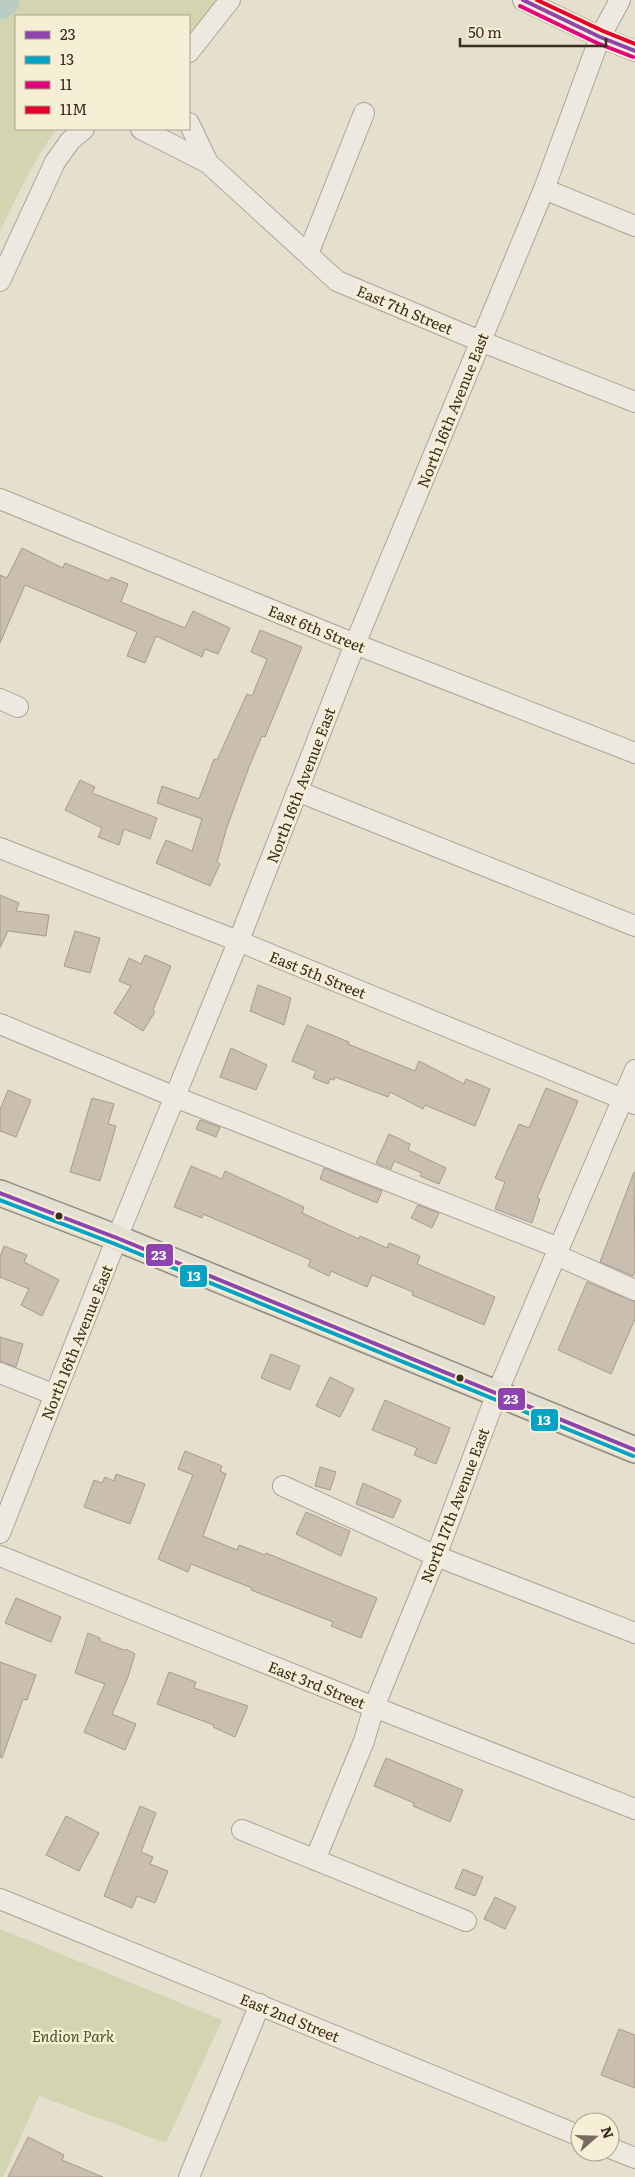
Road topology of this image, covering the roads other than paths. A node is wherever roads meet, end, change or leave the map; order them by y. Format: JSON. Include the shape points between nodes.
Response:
{"nodes":[{"id":1,"x":230,"y":0,"type":"edge"},
{"id":2,"x":523,"y":0,"type":"edge"},
{"id":3,"x":620,"y":0,"type":"edge"},
{"id":4,"x":600,"y":37,"type":"junction"},
{"id":5,"x":190,"y":51,"type":"edge"},
{"id":6,"x":635,"y":51,"type":"edge"},
{"id":7,"x":364,"y":113,"type":"dead end"},
{"id":8,"x":190,"y":125,"type":"edge"},
{"id":9,"x":83,"y":130,"type":"edge"},
{"id":10,"x":143,"y":130,"type":"edge"},
{"id":11,"x":208,"y":163,"type":"junction"},
{"id":12,"x":544,"y":189,"type":"junction"},
{"id":13,"x":635,"y":226,"type":"edge"},
{"id":14,"x":308,"y":254,"type":"junction"},
{"id":15,"x":0,"y":282,"type":"edge"},
{"id":16,"x":480,"y":341,"type":"junction"},
{"id":17,"x":635,"y":402,"type":"edge"},
{"id":18,"x":0,"y":499,"type":"edge"},
{"id":19,"x":355,"y":644,"type":"junction"},
{"id":20,"x":635,"y":754,"type":"edge"},
{"id":21,"x":297,"y":791,"type":"junction"},
{"id":22,"x":0,"y":848,"type":"edge"},
{"id":23,"x":635,"y":926,"type":"edge"},
{"id":24,"x":238,"y":941,"type":"junction"},
{"id":25,"x":0,"y":1024,"type":"edge"},
{"id":26,"x":635,"y":1070,"type":"edge"},
{"id":27,"x":175,"y":1097,"type":"junction"},
{"id":28,"x":629,"y":1102,"type":"edge"},
{"id":29,"x":0,"y":1193,"type":"edge"},
{"id":30,"x":117,"y":1238,"type":"junction"},
{"id":31,"x":558,"y":1252,"type":"junction"},
{"id":32,"x":635,"y":1290,"type":"edge"},
{"id":33,"x":0,"y":1373,"type":"edge"},
{"id":34,"x":497,"y":1393,"type":"junction"},
{"id":35,"x":55,"y":1395,"type":"junction"},
{"id":36,"x":635,"y":1450,"type":"edge"},
{"id":37,"x":282,"y":1486,"type":"dead end"},
{"id":38,"x":0,"y":1533,"type":"edge"},
{"id":39,"x":0,"y":1556,"type":"edge"},
{"id":40,"x":436,"y":1556,"type":"junction"},
{"id":41,"x":635,"y":1633,"type":"edge"},
{"id":42,"x":374,"y":1707,"type":"junction"},
{"id":43,"x":635,"y":1809,"type":"edge"},
{"id":44,"x":242,"y":1830,"type":"dead end"},
{"id":45,"x":315,"y":1860,"type":"junction"},
{"id":46,"x":0,"y":1899,"type":"edge"},
{"id":47,"x":466,"y":1921,"type":"dead end"},
{"id":48,"x":260,"y":2004,"type":"junction"},
{"id":49,"x":570,"y":2132,"type":"edge"},
{"id":50,"x":620,"y":2152,"type":"edge"},
{"id":51,"x":635,"y":2158,"type":"edge"},
{"id":52,"x":189,"y":2177,"type":"edge"}],
"edges":[{"from":1,"to":5,"type":"street"},
{"from":2,"to":4,"type":"street"},
{"from":3,"to":4,"type":"street","name":"North 16th Avenue East"},
{"from":4,"to":6,"type":"street"},
{"from":4,"to":12,"type":"street","name":"North 16th Avenue East"},
{"from":7,"to":14,"type":"street"},
{"from":8,"to":11,"type":"street","name":"East 7th Street"},
{"from":9,"to":15,"type":"street","via":[[55,162]]},
{"from":10,"to":11,"type":"street","name":"East 7th Street"},
{"from":11,"to":14,"type":"street","name":"East 7th Street"},
{"from":12,"to":13,"type":"street"},
{"from":12,"to":16,"type":"street","name":"North 16th Avenue East"},
{"from":14,"to":16,"type":"street","name":"East 7th Street","via":[[337,281]]},
{"from":16,"to":17,"type":"street","name":"East 7th Street"},
{"from":16,"to":19,"type":"street","name":"North 16th Avenue East"},
{"from":18,"to":19,"type":"street","name":"East 6th Street"},
{"from":19,"to":20,"type":"street","name":"East 6th Street"},
{"from":19,"to":21,"type":"street","name":"North 16th Avenue East"},
{"from":21,"to":23,"type":"street"},
{"from":21,"to":24,"type":"street","name":"North 16th Avenue East"},
{"from":22,"to":24,"type":"street","name":"East 5th Street"},
{"from":24,"to":27,"type":"street","name":"North 16th Avenue East"},
{"from":24,"to":28,"type":"street","name":"East 5th Street"},
{"from":25,"to":27,"type":"street"},
{"from":26,"to":28,"type":"street","name":"North 17th Avenue East"},
{"from":27,"to":30,"type":"street","name":"North 16th Avenue East"},
{"from":27,"to":31,"type":"street"},
{"from":28,"to":31,"type":"street","name":"North 17th Avenue East"},
{"from":29,"to":30,"type":"main road"},
{"from":30,"to":34,"type":"main road"},
{"from":30,"to":35,"type":"street","name":"North 16th Avenue East"},
{"from":31,"to":32,"type":"street"},
{"from":31,"to":34,"type":"street","name":"North 17th Avenue East"},
{"from":33,"to":35,"type":"street"},
{"from":34,"to":36,"type":"main road"},
{"from":34,"to":40,"type":"street","name":"North 17th Avenue East"},
{"from":35,"to":38,"type":"street","name":"North 16th Avenue East"},
{"from":37,"to":40,"type":"street"},
{"from":39,"to":42,"type":"street","name":"East 3rd Street"},
{"from":40,"to":41,"type":"street"},
{"from":40,"to":42,"type":"street","name":"North 17th Avenue East"},
{"from":42,"to":43,"type":"street","name":"East 3rd Street"},
{"from":42,"to":45,"type":"street","name":"North 17th Avenue East","via":[[364,1741]]},
{"from":44,"to":45,"type":"street"},
{"from":45,"to":47,"type":"street"},
{"from":46,"to":48,"type":"street","name":"East 2nd Street"},
{"from":48,"to":49,"type":"street","name":"East 2nd Street"},
{"from":48,"to":52,"type":"street"},
{"from":50,"to":51,"type":"street"}]}
